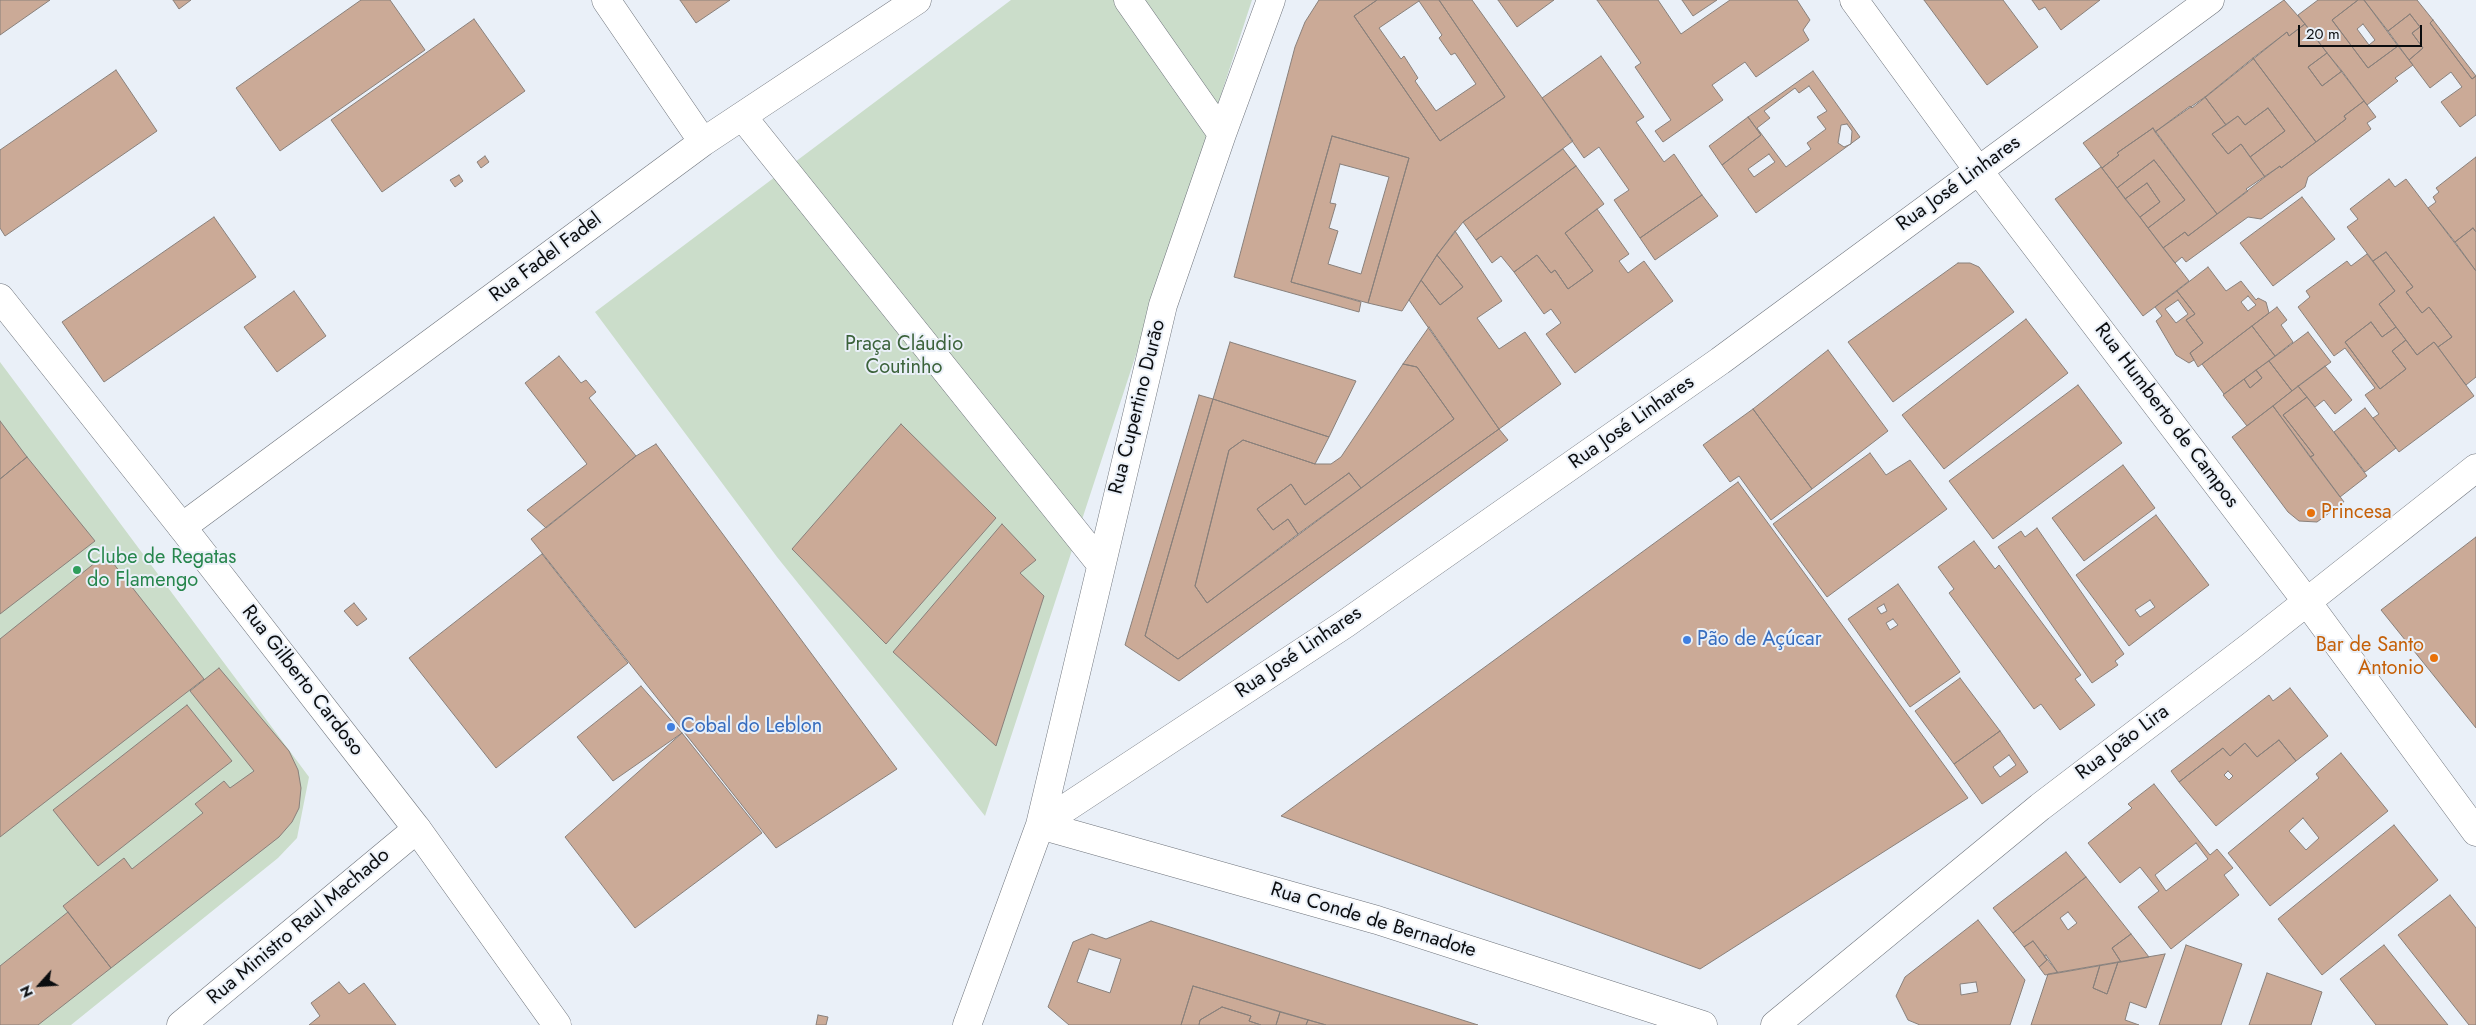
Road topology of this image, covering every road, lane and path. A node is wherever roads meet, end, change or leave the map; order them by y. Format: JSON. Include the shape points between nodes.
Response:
{"nodes":[{"id":1,"x":606,"y":0,"type":"edge"},
{"id":2,"x":917,"y":0,"type":"edge"},
{"id":3,"x":1128,"y":0,"type":"edge"},
{"id":4,"x":1272,"y":0,"type":"edge"},
{"id":5,"x":1854,"y":0,"type":"edge"},
{"id":6,"x":2210,"y":0,"type":"edge"},
{"id":7,"x":742,"y":116,"type":"junction"},
{"id":8,"x":1222,"y":134,"type":"junction"},
{"id":9,"x":703,"y":142,"type":"junction"},
{"id":10,"x":1978,"y":170,"type":"junction"},
{"id":11,"x":0,"y":298,"type":"edge"},
{"id":12,"x":2476,"y":468,"type":"edge"},
{"id":13,"x":182,"y":527,"type":"junction"},
{"id":14,"x":1100,"y":563,"type":"junction"},
{"id":15,"x":2307,"y":602,"type":"junction"},
{"id":16,"x":1040,"y":825,"type":"junction"},
{"id":17,"x":417,"y":829,"type":"junction"},
{"id":18,"x":2476,"y":832,"type":"edge"},
{"id":19,"x":181,"y":1025,"type":"edge"},
{"id":20,"x":557,"y":1025,"type":"edge"},
{"id":21,"x":967,"y":1025,"type":"edge"},
{"id":22,"x":1703,"y":1025,"type":"edge"},
{"id":23,"x":1775,"y":1025,"type":"edge"}],
"edges":[{"from":1,"to":9,"type":"street"},
{"from":2,"to":7,"type":"street","name":"Rua Fadel Fadel"},
{"from":3,"to":8,"type":"street"},
{"from":4,"to":8,"type":"street","name":"Rua Cupertino Durão"},
{"from":5,"to":10,"type":"street","name":"Rua Humberto de Campos"},
{"from":6,"to":10,"type":"street","name":"Rua José Linhares"},
{"from":7,"to":9,"type":"street","name":"Rua Fadel Fadel"},
{"from":7,"to":14,"type":"street"},
{"from":8,"to":14,"type":"street","name":"Rua Cupertino Durão","via":[[1163,305]]},
{"from":9,"to":13,"type":"street","name":"Rua Fadel Fadel"},
{"from":10,"to":15,"type":"street","name":"Rua Humberto de Campos"},
{"from":10,"to":16,"type":"street","name":"Rua José Linhares","via":[[1720,361],[1345,624]]},
{"from":11,"to":13,"type":"street","name":"Rua Gilberto Cardoso"},
{"from":12,"to":15,"type":"street","name":"Rua João Lira"},
{"from":13,"to":17,"type":"street","name":"Rua Gilberto Cardoso"},
{"from":14,"to":16,"type":"street","name":"Rua Cupertino Durão"},
{"from":15,"to":18,"type":"street","name":"Rua Humberto de Campos"},
{"from":15,"to":23,"type":"street","name":"Rua João Lira","via":[[2040,807]]},
{"from":16,"to":21,"type":"street","name":"Rua Cupertino Durão"},
{"from":16,"to":22,"type":"street","name":"Rua Conde de Bernadote","via":[[1378,920]]},
{"from":17,"to":19,"type":"street","name":"Rua Ministro Raul Machado"},
{"from":17,"to":20,"type":"street","name":"Rua Gilberto Cardoso"}]}
